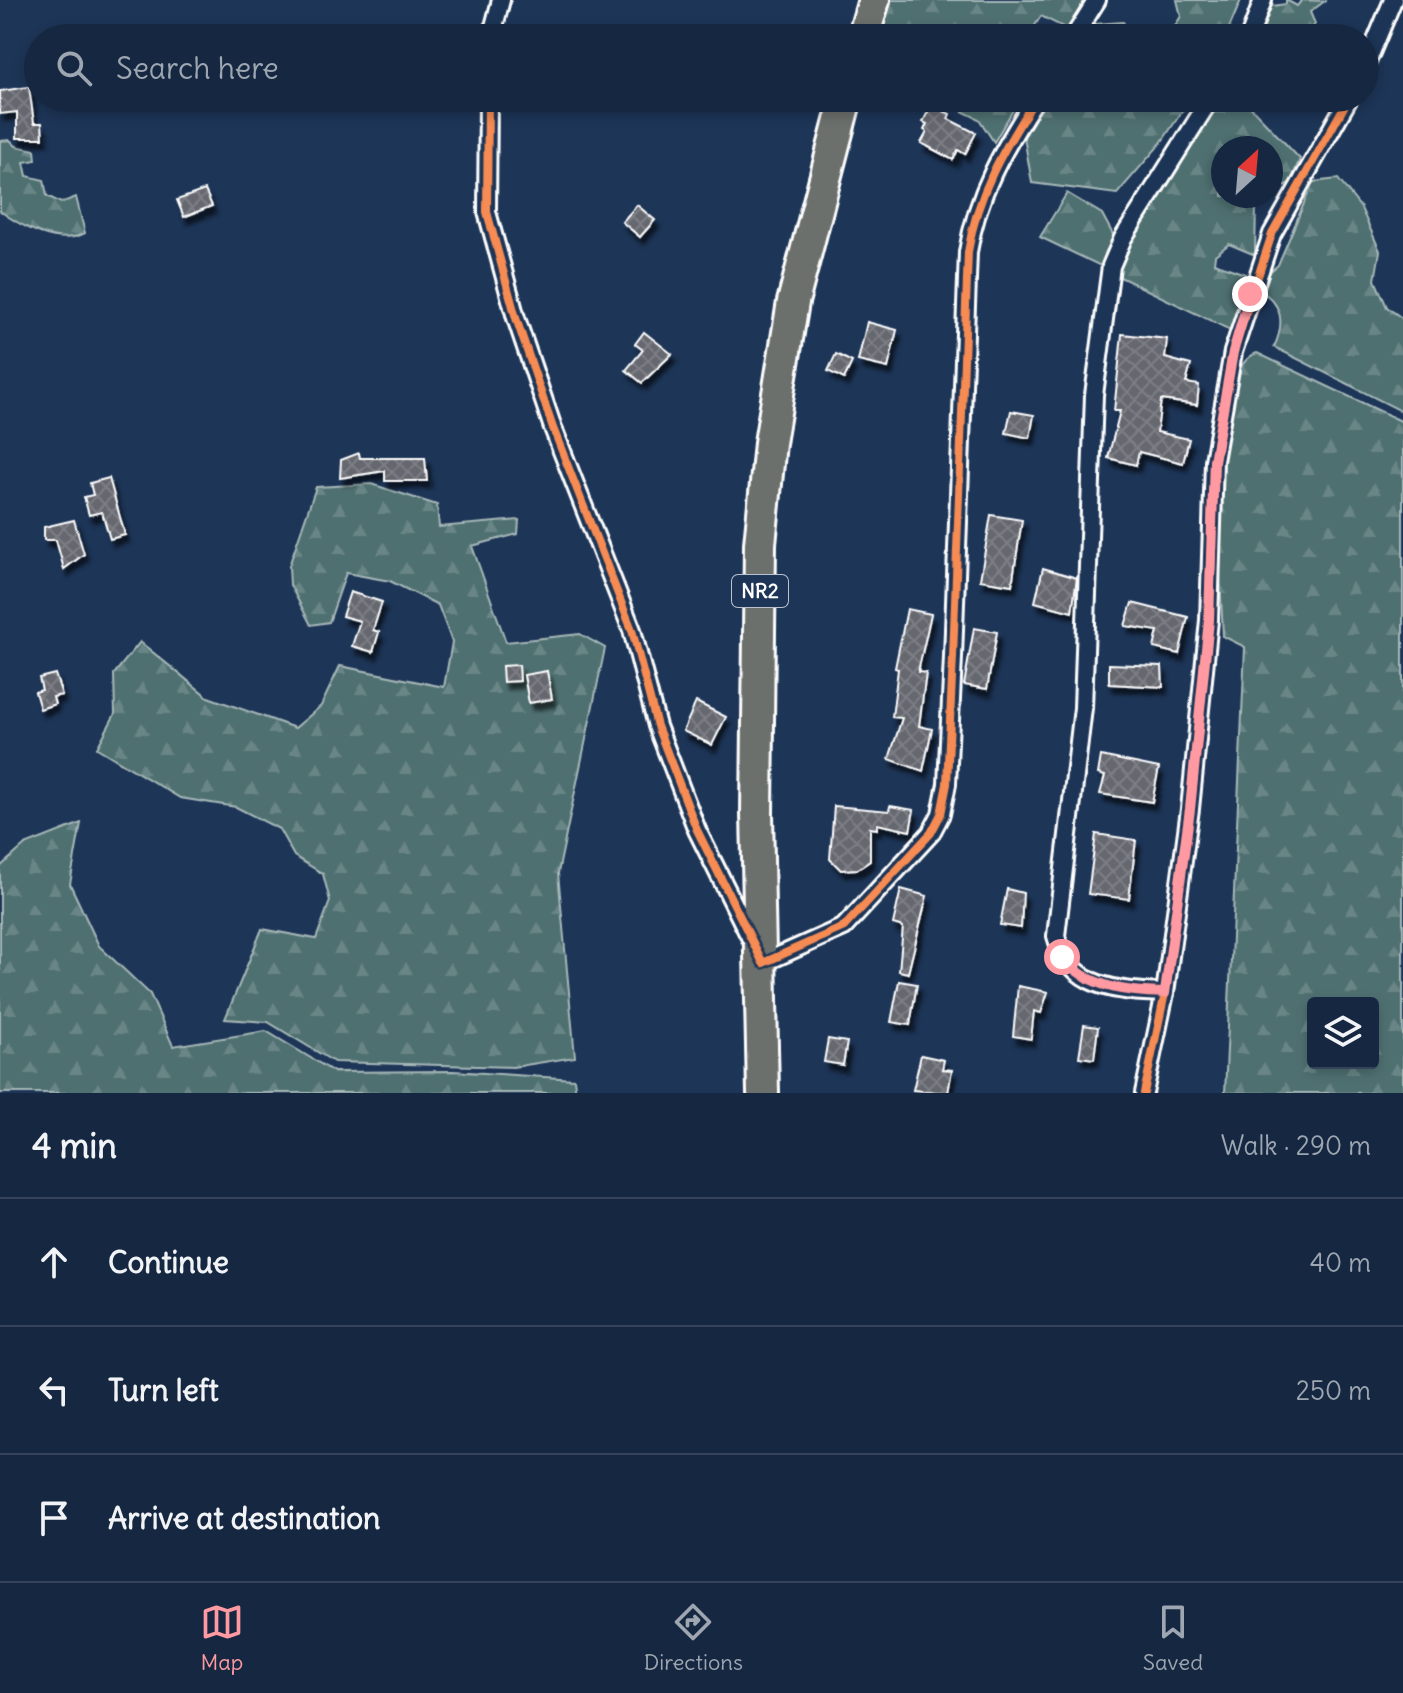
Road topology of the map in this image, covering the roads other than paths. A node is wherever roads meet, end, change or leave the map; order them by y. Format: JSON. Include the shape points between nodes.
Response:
{"nodes":[{"id":1,"x":501,"y":0,"type":"edge"},
{"id":2,"x":874,"y":0,"type":"edge"},
{"id":3,"x":1097,"y":0,"type":"edge"},
{"id":4,"x":1263,"y":0,"type":"edge"},
{"id":5,"x":1393,"y":0,"type":"edge"},
{"id":6,"x":495,"y":24,"type":"edge"},
{"id":7,"x":867,"y":24,"type":"edge"},
{"id":8,"x":1082,"y":24,"type":"edge"},
{"id":9,"x":1254,"y":24,"type":"edge"},
{"id":10,"x":1379,"y":34,"type":"edge"},
{"id":11,"x":488,"y":112,"type":"edge"},
{"id":12,"x":842,"y":112,"type":"edge"},
{"id":13,"x":1028,"y":112,"type":"edge"},
{"id":14,"x":1202,"y":112,"type":"edge"},
{"id":15,"x":1341,"y":112,"type":"edge"},
{"id":16,"x":763,"y":963,"type":"junction"},
{"id":17,"x":1165,"y":993,"type":"junction"},
{"id":18,"x":763,"y":1093,"type":"edge"},
{"id":19,"x":1144,"y":1093,"type":"edge"}],
"edges":[{"from":1,"to":6,"type":"street"},
{"from":2,"to":7,"type":"highway"},
{"from":3,"to":8,"type":"street"},
{"from":4,"to":9,"type":"street"},
{"from":5,"to":10,"type":"street"},
{"from":11,"to":16,"type":"street","via":[[487,212],[516,318],[632,630],[668,756],[697,830]]},
{"from":12,"to":16,"type":"highway","number":"NR2","via":[[793,302],[760,544],[757,813]]},
{"from":13,"to":16,"type":"street","via":[[984,187],[968,252],[950,721],[941,814],[931,833],[844,927]]},
{"from":14,"to":17,"type":"street","via":[[1111,266],[1094,395],[1083,708],[1056,936],[1062,957],[1087,979],[1128,992]]},
{"from":15,"to":17,"type":"street","via":[[1272,234],[1233,352],[1214,461],[1209,620]]},
{"from":16,"to":18,"type":"highway","number":"NR2"},
{"from":17,"to":19,"type":"street"}]}
